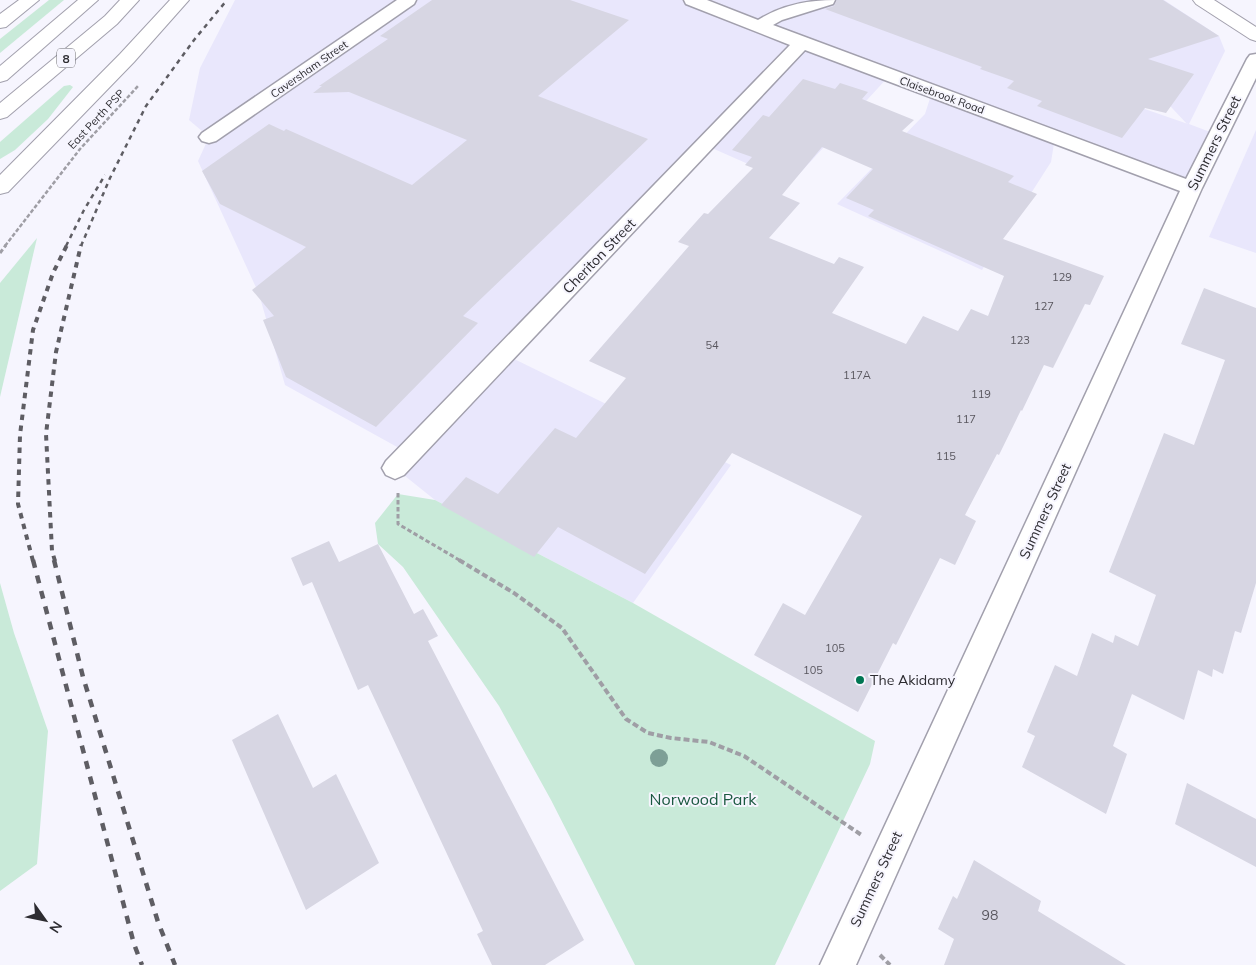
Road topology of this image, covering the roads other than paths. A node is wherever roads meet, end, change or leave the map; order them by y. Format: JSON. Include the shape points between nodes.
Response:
{"nodes":[{"id":1,"x":30,"y":0,"type":"edge"},
{"id":2,"x":89,"y":0,"type":"edge"},
{"id":3,"x":130,"y":0,"type":"edge"},
{"id":4,"x":180,"y":0,"type":"edge"},
{"id":5,"x":408,"y":0,"type":"edge"},
{"id":6,"x":692,"y":0,"type":"edge"},
{"id":7,"x":826,"y":0,"type":"edge"},
{"id":8,"x":1202,"y":0,"type":"edge"},
{"id":9,"x":1228,"y":0,"type":"edge"},
{"id":10,"x":1256,"y":16,"type":"edge"},
{"id":11,"x":0,"y":23,"type":"edge"},
{"id":12,"x":760,"y":26,"type":"junction"},
{"id":13,"x":1256,"y":35,"type":"edge"},
{"id":14,"x":802,"y":43,"type":"junction"},
{"id":15,"x":1256,"y":58,"type":"edge"},
{"id":16,"x":0,"y":76,"type":"edge"},
{"id":17,"x":0,"y":113,"type":"edge"},
{"id":18,"x":209,"y":137,"type":"dead end"},
{"id":19,"x":0,"y":187,"type":"edge"},
{"id":20,"x":1192,"y":188,"type":"junction"},
{"id":21,"x":395,"y":468,"type":"road end"},
{"id":22,"x":838,"y":965,"type":"edge"}],
"edges":[{"from":1,"to":11,"type":"main road"},
{"from":2,"to":16,"type":"main road","number":"8"},
{"from":3,"to":17,"type":"main road","number":"8","via":[[111,20]]},
{"from":4,"to":19,"type":"main road"},
{"from":5,"to":18,"type":"street","name":"Caversham Street"},
{"from":6,"to":12,"type":"street","name":"Claisebrook Road"},
{"from":7,"to":12,"type":"street","via":[[776,16]]},
{"from":8,"to":13,"type":"main road"},
{"from":9,"to":10,"type":"main road"},
{"from":12,"to":14,"type":"street","name":"Claisebrook Road"},
{"from":14,"to":20,"type":"street","name":"Claisebrook Road"},
{"from":14,"to":21,"type":"street","name":"Cheriton Street"},
{"from":15,"to":20,"type":"street","name":"Summers Street"},
{"from":20,"to":22,"type":"street","name":"Summers Street"}]}
